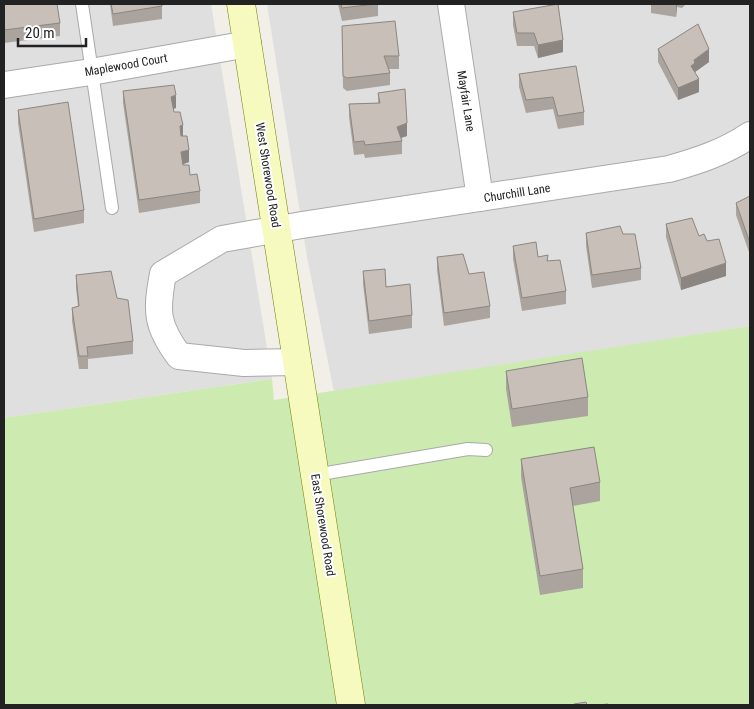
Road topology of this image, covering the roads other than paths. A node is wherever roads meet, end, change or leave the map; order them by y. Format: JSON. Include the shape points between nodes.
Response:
{"nodes":[{"id":1,"x":82,"y":4,"type":"edge"},
{"id":2,"x":241,"y":4,"type":"edge"},
{"id":3,"x":451,"y":4,"type":"edge"},
{"id":4,"x":248,"y":44,"type":"junction"},
{"id":5,"x":91,"y":72,"type":"junction"},
{"id":6,"x":4,"y":85,"type":"edge"},
{"id":7,"x":750,"y":135,"type":"edge"},
{"id":8,"x":480,"y":198,"type":"junction"},
{"id":9,"x":112,"y":208,"type":"dead end"},
{"id":10,"x":276,"y":229,"type":"junction"},
{"id":11,"x":296,"y":354,"type":"junction"},
{"id":12,"x":486,"y":450,"type":"dead end"},
{"id":13,"x":315,"y":475,"type":"junction"},
{"id":14,"x":351,"y":705,"type":"edge"}],
"edges":[{"from":1,"to":5,"type":"lane"},
{"from":2,"to":4,"type":"main road","name":"West Shorewood Road"},
{"from":3,"to":8,"type":"street","name":"Mayfair Lane"},
{"from":4,"to":5,"type":"street","name":"Maplewood Court"},
{"from":4,"to":10,"type":"main road","name":"West Shorewood Road"},
{"from":5,"to":6,"type":"street","name":"Maplewood Court"},
{"from":5,"to":9,"type":"lane"},
{"from":7,"to":8,"type":"street","name":"Churchill Lane","via":[[707,158],[669,169]]},
{"from":8,"to":10,"type":"street","name":"Churchill Lane"},
{"from":10,"to":11,"type":"main road","name":"West Shorewood Road"},
{"from":10,"to":11,"type":"street","name":"Churchill Lane","via":[[222,239],[163,274],[159,296],[160,322],[179,356],[244,363]]},
{"from":11,"to":13,"type":"main road","name":"East Shorewood Road"},
{"from":12,"to":13,"type":"lane","via":[[468,450]]},
{"from":13,"to":14,"type":"main road","name":"East Shorewood Road"}]}
